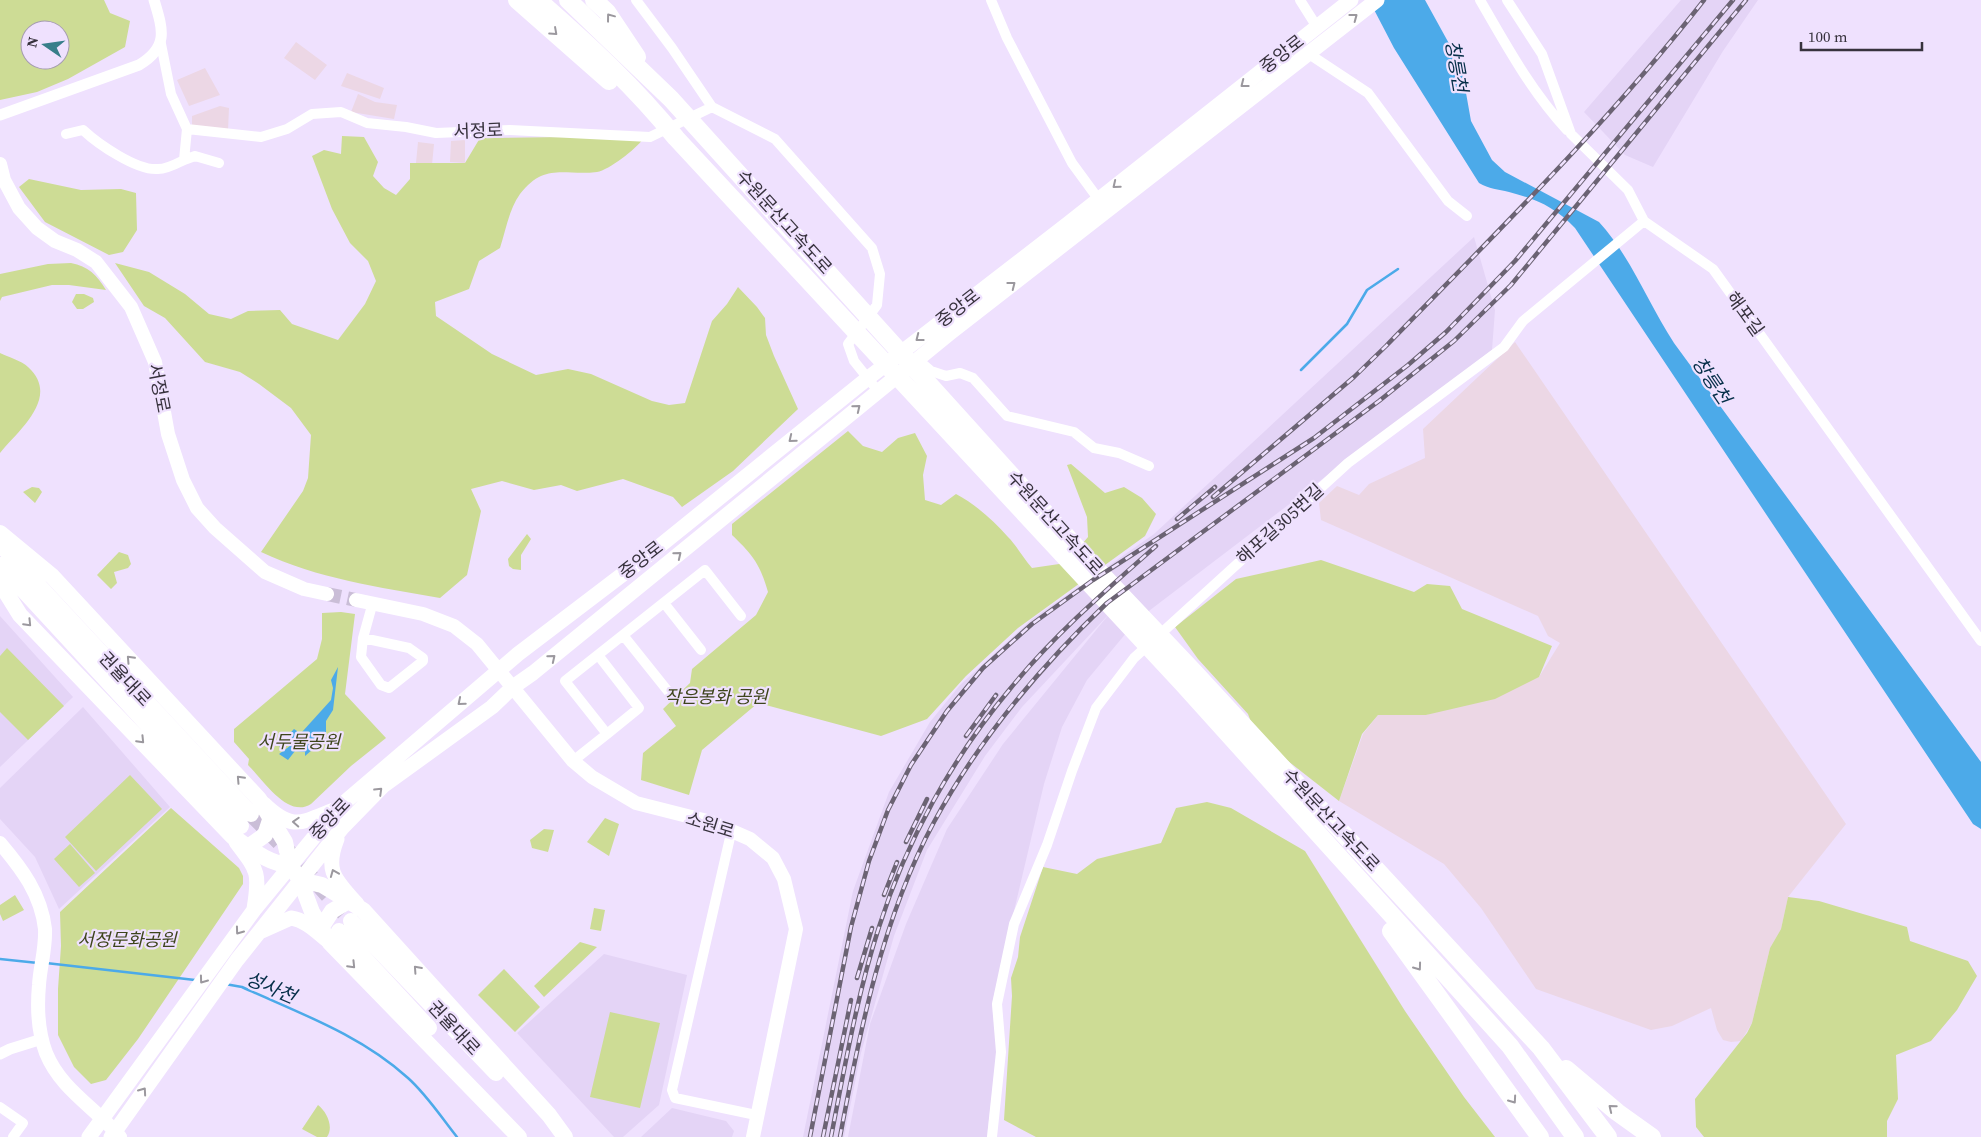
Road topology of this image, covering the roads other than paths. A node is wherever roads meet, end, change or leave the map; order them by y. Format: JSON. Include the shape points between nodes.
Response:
{"nodes":[{"id":1,"x":154,"y":0,"type":"edge"},
{"id":2,"x":517,"y":0,"type":"edge"},
{"id":3,"x":538,"y":0,"type":"edge"},
{"id":4,"x":568,"y":0,"type":"edge"},
{"id":5,"x":594,"y":0,"type":"edge"},
{"id":6,"x":636,"y":0,"type":"edge"},
{"id":7,"x":991,"y":0,"type":"edge"},
{"id":8,"x":1300,"y":0,"type":"edge"},
{"id":9,"x":1350,"y":0,"type":"edge"},
{"id":10,"x":1377,"y":0,"type":"edge"},
{"id":11,"x":1480,"y":0,"type":"edge"},
{"id":12,"x":1506,"y":0,"type":"edge"},
{"id":13,"x":1320,"y":24,"type":"junction"},
{"id":14,"x":161,"y":44,"type":"junction"},
{"id":15,"x":1309,"y":54,"type":"junction"},
{"id":16,"x":657,"y":86,"type":"junction"},
{"id":17,"x":712,"y":107,"type":"junction"},
{"id":18,"x":649,"y":111,"type":"junction"},
{"id":19,"x":0,"y":115,"type":"edge"},
{"id":20,"x":187,"y":129,"type":"junction"},
{"id":21,"x":66,"y":134,"type":"dead end"},
{"id":22,"x":1571,"y":134,"type":"junction"},
{"id":23,"x":184,"y":160,"type":"junction"},
{"id":24,"x":219,"y":163,"type":"dead end"},
{"id":25,"x":0,"y":164,"type":"edge"},
{"id":26,"x":1103,"y":205,"type":"junction"},
{"id":27,"x":1467,"y":216,"type":"dead end"},
{"id":28,"x":1644,"y":222,"type":"junction"},
{"id":29,"x":917,"y":359,"type":"junction"},
{"id":30,"x":868,"y":378,"type":"junction"},
{"id":31,"x":878,"y":391,"type":"junction"},
{"id":32,"x":1149,"y":466,"type":"dead end"},
{"id":33,"x":0,"y":533,"type":"edge"},
{"id":34,"x":0,"y":544,"type":"edge"},
{"id":35,"x":0,"y":566,"type":"edge"},
{"id":36,"x":1082,"y":566,"type":"junction"},
{"id":37,"x":0,"y":583,"type":"edge"},
{"id":38,"x":327,"y":594,"type":"tunnel mouth"},
{"id":39,"x":356,"y":600,"type":"tunnel mouth"},
{"id":40,"x":373,"y":602,"type":"junction"},
{"id":41,"x":664,"y":603,"type":"junction"},
{"id":42,"x":741,"y":616,"type":"dead end"},
{"id":43,"x":623,"y":635,"type":"junction"},
{"id":44,"x":363,"y":638,"type":"junction"},
{"id":45,"x":1981,"y":641,"type":"edge"},
{"id":46,"x":701,"y":650,"type":"dead end"},
{"id":47,"x":598,"y":655,"type":"junction"},
{"id":48,"x":498,"y":671,"type":"junction"},
{"id":49,"x":1188,"y":677,"type":"junction"},
{"id":50,"x":513,"y":687,"type":"junction"},
{"id":51,"x":671,"y":695,"type":"dead end"},
{"id":52,"x":607,"y":734,"type":"junction"},
{"id":53,"x":573,"y":762,"type":"junction"},
{"id":54,"x":259,"y":799,"type":"junction"},
{"id":55,"x":338,"y":808,"type":"junction"},
{"id":56,"x":271,"y":817,"type":"junction"},
{"id":57,"x":241,"y":825,"type":"junction"},
{"id":58,"x":342,"y":828,"type":"junction"},
{"id":59,"x":732,"y":829,"type":"junction"},
{"id":60,"x":0,"y":843,"type":"edge"},
{"id":61,"x":248,"y":847,"type":"junction"},
{"id":62,"x":1338,"y":858,"type":"junction"},
{"id":63,"x":290,"y":865,"type":"junction"},
{"id":64,"x":300,"y":880,"type":"junction"},
{"id":65,"x":347,"y":902,"type":"junction"},
{"id":66,"x":254,"y":910,"type":"junction"},
{"id":67,"x":346,"y":926,"type":"junction"},
{"id":68,"x":321,"y":928,"type":"junction"},
{"id":69,"x":258,"y":933,"type":"junction"},
{"id":70,"x":42,"y":1040,"type":"junction"},
{"id":71,"x":1540,"y":1048,"type":"junction"},
{"id":72,"x":0,"y":1054,"type":"edge"},
{"id":73,"x":0,"y":1107,"type":"edge"},
{"id":74,"x":756,"y":1115,"type":"junction"},
{"id":75,"x":103,"y":1118,"type":"junction"},
{"id":76,"x":115,"y":1135,"type":"edge"},
{"id":77,"x":13,"y":1137,"type":"edge"},
{"id":78,"x":89,"y":1137,"type":"edge"},
{"id":79,"x":519,"y":1137,"type":"edge"},
{"id":80,"x":530,"y":1137,"type":"edge"},
{"id":81,"x":555,"y":1137,"type":"edge"},
{"id":82,"x":565,"y":1137,"type":"edge"},
{"id":83,"x":753,"y":1137,"type":"edge"},
{"id":84,"x":992,"y":1137,"type":"edge"},
{"id":85,"x":1540,"y":1137,"type":"edge"},
{"id":86,"x":1575,"y":1137,"type":"edge"},
{"id":87,"x":1608,"y":1137,"type":"edge"},
{"id":88,"x":1652,"y":1137,"type":"edge"}],
"edges":[{"from":1,"to":14,"type":"street","via":[[162,26]]},
{"from":2,"to":18,"type":"highway","one_way":true},
{"from":3,"to":18,"type":"highway","name":"수원문산고속도로","via":[[584,41]]},
{"from":4,"to":16,"type":"highway","name":"수원문산고속도로"},
{"from":16,"to":5,"type":"highway","one_way":true,"via":[[607,12]]},
{"from":6,"to":17,"type":"street"},
{"from":7,"to":26,"type":"street","via":[[1007,38],[1072,163]]},
{"from":8,"to":13,"type":"street"},
{"from":9,"to":13,"type":"main road","name":"중앙로"},
{"from":15,"to":10,"type":"main road","name":"중앙로","one_way":true},
{"from":11,"to":22,"type":"street","via":[[1523,74],[1550,112]]},
{"from":12,"to":22,"type":"street","name":"해포길","via":[[1542,54]]},
{"from":13,"to":26,"type":"main road","name":"중앙로","one_way":true},
{"from":14,"to":19,"type":"street","via":[[153,56],[139,65]]},
{"from":14,"to":20,"type":"street","via":[[171,94]]},
{"from":15,"to":26,"type":"main road","name":"중앙로"},
{"from":15,"to":27,"type":"street","name":"중앙로","via":[[1368,93],[1448,201]]},
{"from":16,"to":36,"type":"highway","name":"수원문산고속도로","via":[[957,413]]},
{"from":17,"to":20,"type":"street","name":"서정로","via":[[650,137],[510,130],[436,133],[367,123],[341,112],[312,114],[287,129],[260,137]]},
{"from":17,"to":30,"type":"street","via":[[775,139],[872,248],[880,274],[877,305],[848,344],[854,361]]},
{"from":18,"to":36,"type":"highway","name":"수원문산고속도로","via":[[830,306]]},
{"from":20,"to":23,"type":"street"},
{"from":21,"to":23,"type":"street","via":[[83,130],[134,163],[158,170]]},
{"from":22,"to":28,"type":"street","name":"해포길","via":[[1628,190]]},
{"from":23,"to":24,"type":"street","via":[[196,156]]},
{"from":25,"to":38,"type":"main road","name":"서정로","via":[[4,180],[20,208],[37,228],[96,262],[131,307],[155,362],[168,434],[183,480],[197,508],[266,572],[304,589]]},
{"from":29,"to":26,"type":"main road","name":"중앙로","one_way":true},
{"from":26,"to":30,"type":"main road","name":"중앙로","one_way":true},
{"from":28,"to":45,"type":"street","name":"해포길","via":[[1713,269]]},
{"from":28,"to":84,"type":"street","name":"해포길305번길","via":[[1523,321],[1504,347],[1348,463],[1134,658],[1096,708],[1047,845],[1014,924],[996,1004],[1001,1052]]},
{"from":29,"to":31,"type":"main road","name":"중앙로"},
{"from":29,"to":32,"type":"street","via":[[938,374],[960,373],[973,378],[1007,416],[1074,432],[1094,448],[1119,453]]},
{"from":30,"to":31,"type":"street"},
{"from":30,"to":48,"type":"main road","name":"중앙로","one_way":true},
{"from":50,"to":31,"type":"main road","name":"중앙로","one_way":true},
{"from":54,"to":33,"type":"highway","one_way":true,"via":[[52,576]]},
{"from":34,"to":57,"type":"highway","name":"권율대로"},
{"from":35,"to":57,"type":"highway","name":"권율대로"},
{"from":36,"to":49,"type":"highway","name":"수원문산고속도로"},
{"from":37,"to":57,"type":"highway","one_way":true,"via":[[20,615]]},
{"from":39,"to":40,"type":"main road"},
{"from":40,"to":44,"type":"street"},
{"from":40,"to":48,"type":"main road","via":[[423,614],[454,626],[477,644]]},
{"from":41,"to":42,"type":"street","via":[[706,570]]},
{"from":41,"to":43,"type":"street"},
{"from":41,"to":46,"type":"street"},
{"from":43,"to":47,"type":"street"},
{"from":43,"to":51,"type":"street"},
{"from":44,"to":44,"type":"street","via":[[409,648],[422,658],[422,662],[398,684],[385,688],[361,657]]},
{"from":47,"to":52,"type":"street","via":[[639,708]]},
{"from":47,"to":52,"type":"street","via":[[565,680]]},
{"from":48,"to":50,"type":"main road","name":"소원로"},
{"from":48,"to":55,"type":"main road","name":"중앙로","one_way":true},
{"from":49,"to":62,"type":"highway","name":"수원문산고속도로"},
{"from":49,"to":71,"type":"highway","name":"수원문산고속도로"},
{"from":50,"to":53,"type":"main road","name":"소원로"},
{"from":58,"to":50,"type":"main road","name":"중앙로","one_way":true,"via":[[383,786]]},
{"from":52,"to":53,"type":"street"},
{"from":53,"to":59,"type":"main road","name":"소원로","via":[[636,803]]},
{"from":55,"to":54,"type":"main road","one_way":true,"via":[[298,823],[283,820]]},
{"from":54,"to":56,"type":"highway"},
{"from":55,"to":63,"type":"main road","name":"중앙로"},
{"from":56,"to":61,"type":"highway","via":[[265,835]]},
{"from":56,"to":63,"type":"highway","via":[[284,842]]},
{"from":57,"to":61,"type":"highway"},
{"from":57,"to":66,"type":"main road","via":[[257,871]]},
{"from":58,"to":64,"type":"main road","name":"중앙로"},
{"from":67,"to":58,"type":"main road","one_way":true,"via":[[331,868],[333,851]]},
{"from":59,"to":74,"type":"main road","name":"소원로","via":[[773,858],[784,878],[796,928]]},
{"from":59,"to":74,"type":"street","via":[[672,1090],[675,1098]]},
{"from":60,"to":70,"type":"main road","via":[[30,882],[40,906],[44,936],[38,1010]]},
{"from":61,"to":63,"type":"highway","via":[[276,863]]},
{"from":62,"to":85,"type":"highway","name":"수원문산고속도로","one_way":true},
{"from":62,"to":86,"type":"highway","name":"수원문산고속도로","via":[[1510,1046]]},
{"from":63,"to":64,"type":"highway"},
{"from":63,"to":66,"type":"main road","name":"중앙로"},
{"from":64,"to":65,"type":"highway","via":[[322,885]]},
{"from":64,"to":68,"type":"highway"},
{"from":64,"to":69,"type":"main road","name":"중앙로"},
{"from":65,"to":67,"type":"highway"},
{"from":65,"to":68,"type":"highway","via":[[332,911]]},
{"from":66,"to":75,"type":"main road","name":"중앙로","one_way":true},
{"from":67,"to":68,"type":"highway"},
{"from":67,"to":69,"type":"main road","via":[[306,923],[291,918]]},
{"from":67,"to":79,"type":"highway","one_way":true},
{"from":67,"to":80,"type":"highway","name":"권율대로"},
{"from":67,"to":81,"type":"highway","name":"권율대로","via":[[420,992]]},
{"from":82,"to":67,"type":"highway","one_way":true,"via":[[549,1115]]},
{"from":76,"to":69,"type":"main road","name":"중앙로","one_way":true},
{"from":70,"to":72,"type":"street"},
{"from":70,"to":75,"type":"main road","via":[[52,1065],[65,1084]]},
{"from":71,"to":87,"type":"highway","name":"수원문산고속도로"},
{"from":88,"to":71,"type":"highway","name":"수원문산고속도로","one_way":true},
{"from":73,"to":77,"type":"street","via":[[23,1123]]},
{"from":74,"to":83,"type":"main road","name":"소원로"},
{"from":75,"to":76,"type":"main road"},
{"from":75,"to":78,"type":"main road"}]}
